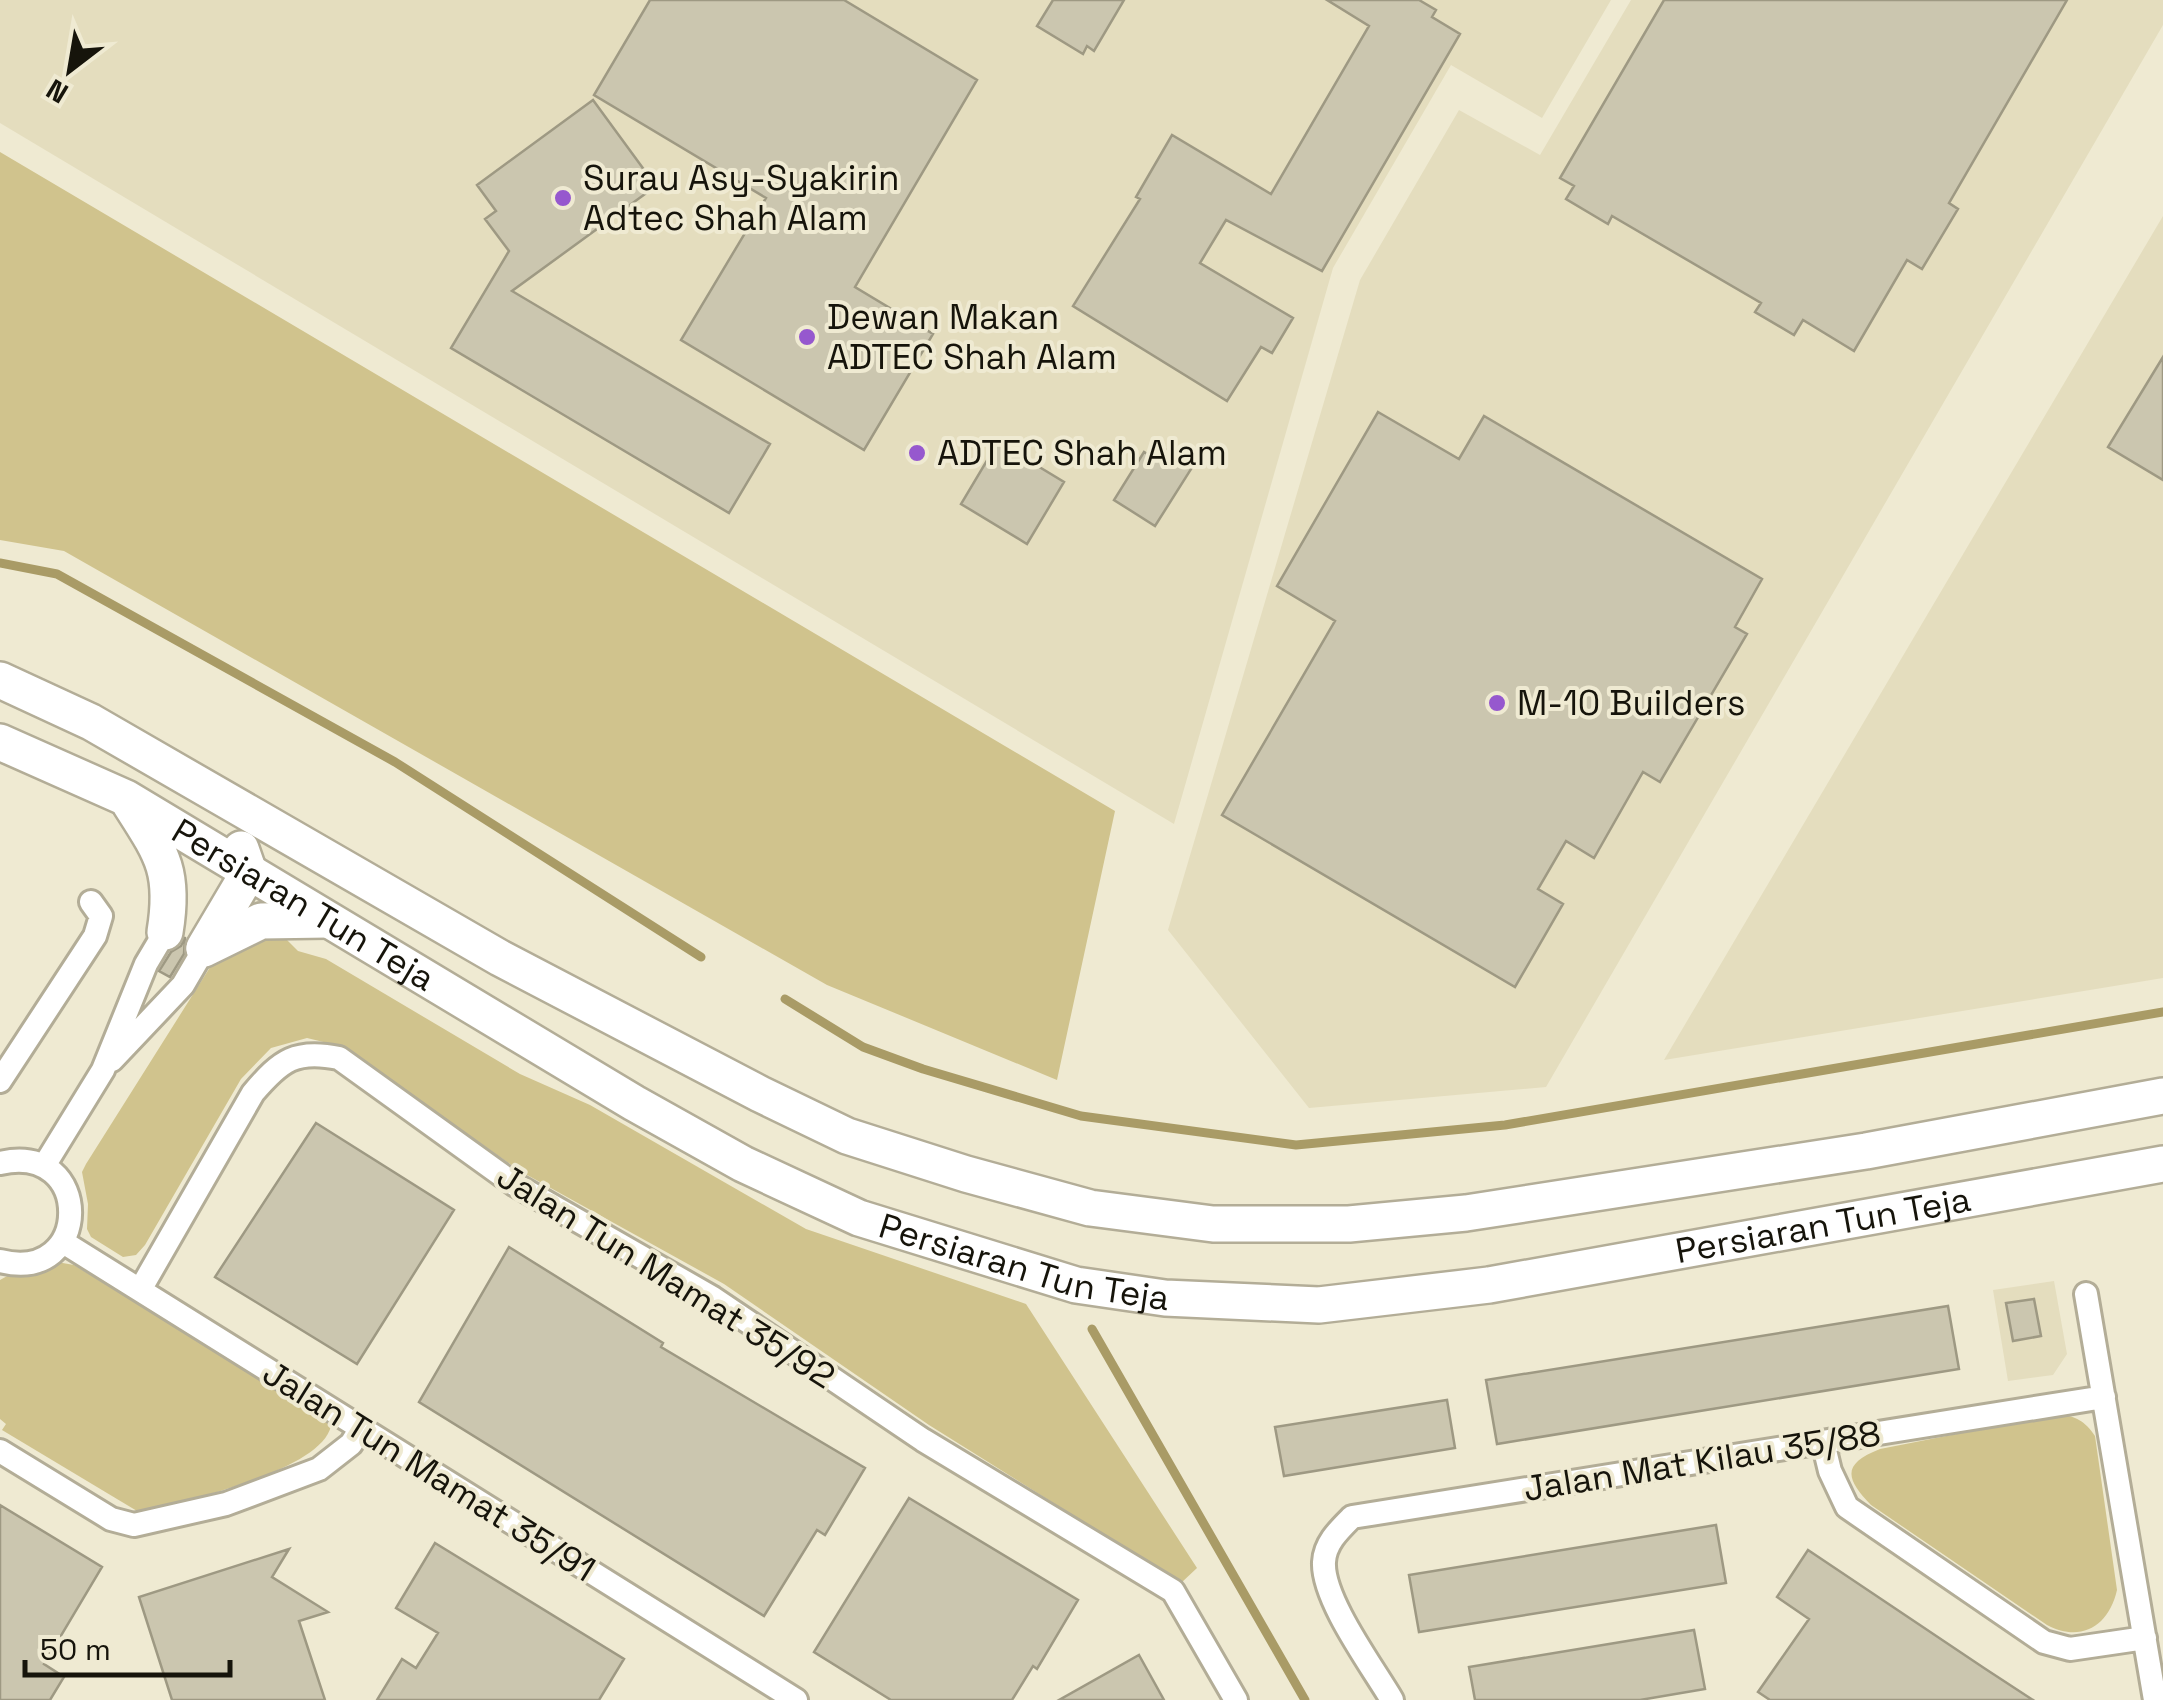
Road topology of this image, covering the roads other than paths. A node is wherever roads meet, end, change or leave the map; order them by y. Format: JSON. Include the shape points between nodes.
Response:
{"nodes":[{"id":1,"x":0,"y":680,"type":"edge"},
{"id":2,"x":0,"y":742,"type":"edge"},
{"id":3,"x":126,"y":798,"type":"junction"},
{"id":4,"x":240,"y":847,"type":"junction"},
{"id":5,"x":91,"y":902,"type":"dead end"},
{"id":6,"x":329,"y":920,"type":"junction"},
{"id":7,"x":165,"y":932,"type":"junction"},
{"id":8,"x":204,"y":949,"type":"junction"},
{"id":9,"x":103,"y":1070,"type":"junction"},
{"id":10,"x":0,"y":1081,"type":"edge"},
{"id":11,"x":2163,"y":1096,"type":"edge"},
{"id":12,"x":0,"y":1163,"type":"edge"},
{"id":13,"x":2163,"y":1164,"type":"edge"},
{"id":14,"x":44,"y":1166,"type":"junction"},
{"id":15,"x":63,"y":1242,"type":"junction"},
{"id":16,"x":0,"y":1261,"type":"edge"},
{"id":17,"x":140,"y":1290,"type":"junction"},
{"id":18,"x":2086,"y":1294,"type":"dead end"},
{"id":19,"x":2104,"y":1398,"type":"junction"},
{"id":20,"x":361,"y":1428,"type":"junction"},
{"id":21,"x":1823,"y":1442,"type":"junction"},
{"id":22,"x":0,"y":1451,"type":"edge"},
{"id":23,"x":2144,"y":1638,"type":"junction"},
{"id":24,"x":764,"y":1691,"type":"edge"},
{"id":25,"x":796,"y":1700,"type":"edge"},
{"id":26,"x":1236,"y":1700,"type":"edge"},
{"id":27,"x":1392,"y":1700,"type":"edge"},
{"id":28,"x":2155,"y":1700,"type":"edge"}],
"edges":[{"from":1,"to":4,"type":"main road","name":"Persiaran Tun Teja","via":[[91,722]]},
{"from":2,"to":3,"type":"main road","name":"Persiaran Tun Teja"},
{"from":3,"to":4,"type":"main road","name":"Persiaran Tun Teja"},
{"from":3,"to":7,"type":"main road","via":[[166,866]]},
{"from":4,"to":6,"type":"main road","name":"Persiaran Tun Teja"},
{"from":4,"to":7,"type":"main road"},
{"from":4,"to":8,"type":"main road"},
{"from":4,"to":11,"type":"main road","name":"Persiaran Tun Teja","via":[[518,967],[847,1136],[1090,1208],[1213,1224],[1349,1224],[1466,1213]]},
{"from":5,"to":10,"type":"street","via":[[101,916],[95,936]]},
{"from":6,"to":8,"type":"main road","via":[[261,922]]},
{"from":6,"to":13,"type":"main road","name":"Persiaran Tun Teja","via":[[634,1103],[842,1210],[1076,1285],[1165,1298],[1319,1305],[1489,1284]]},
{"from":7,"to":9,"type":"street"},
{"from":8,"to":9,"type":"street","via":[[183,985]]},
{"from":9,"to":14,"type":"street"},
{"from":12,"to":14,"type":"street"},
{"from":14,"to":15,"type":"street","via":[[70,1200]]},
{"from":15,"to":16,"type":"street","via":[[35,1262]]},
{"from":15,"to":17,"type":"street","name":"Jalan Tun Mamat 35/91"},
{"from":17,"to":20,"type":"street","name":"Jalan Tun Mamat 35/91"},
{"from":17,"to":26,"type":"street","name":"Jalan Tun Mamat 35/92","via":[[276,1065],[311,1052],[340,1058],[514,1184],[714,1298],[923,1440],[1173,1591]]},
{"from":18,"to":19,"type":"street"},
{"from":19,"to":21,"type":"street","name":"Jalan Mat Kilau 35/88"},
{"from":19,"to":23,"type":"street"},
{"from":20,"to":22,"type":"street","via":[[319,1469],[226,1504],[134,1525],[111,1519]]},
{"from":20,"to":24,"type":"street","name":"Jalan Tun Mamat 35/91"},
{"from":21,"to":23,"type":"street","via":[[1847,1507],[2044,1642],[2070,1648]]},
{"from":21,"to":27,"type":"street","name":"Jalan Mat Kilau 35/88","via":[[1352,1517],[1333,1536],[1324,1559],[1326,1589]]},
{"from":23,"to":28,"type":"street"},
{"from":24,"to":25,"type":"street","name":"Jalan Tun Mamat 35/91"}]}
